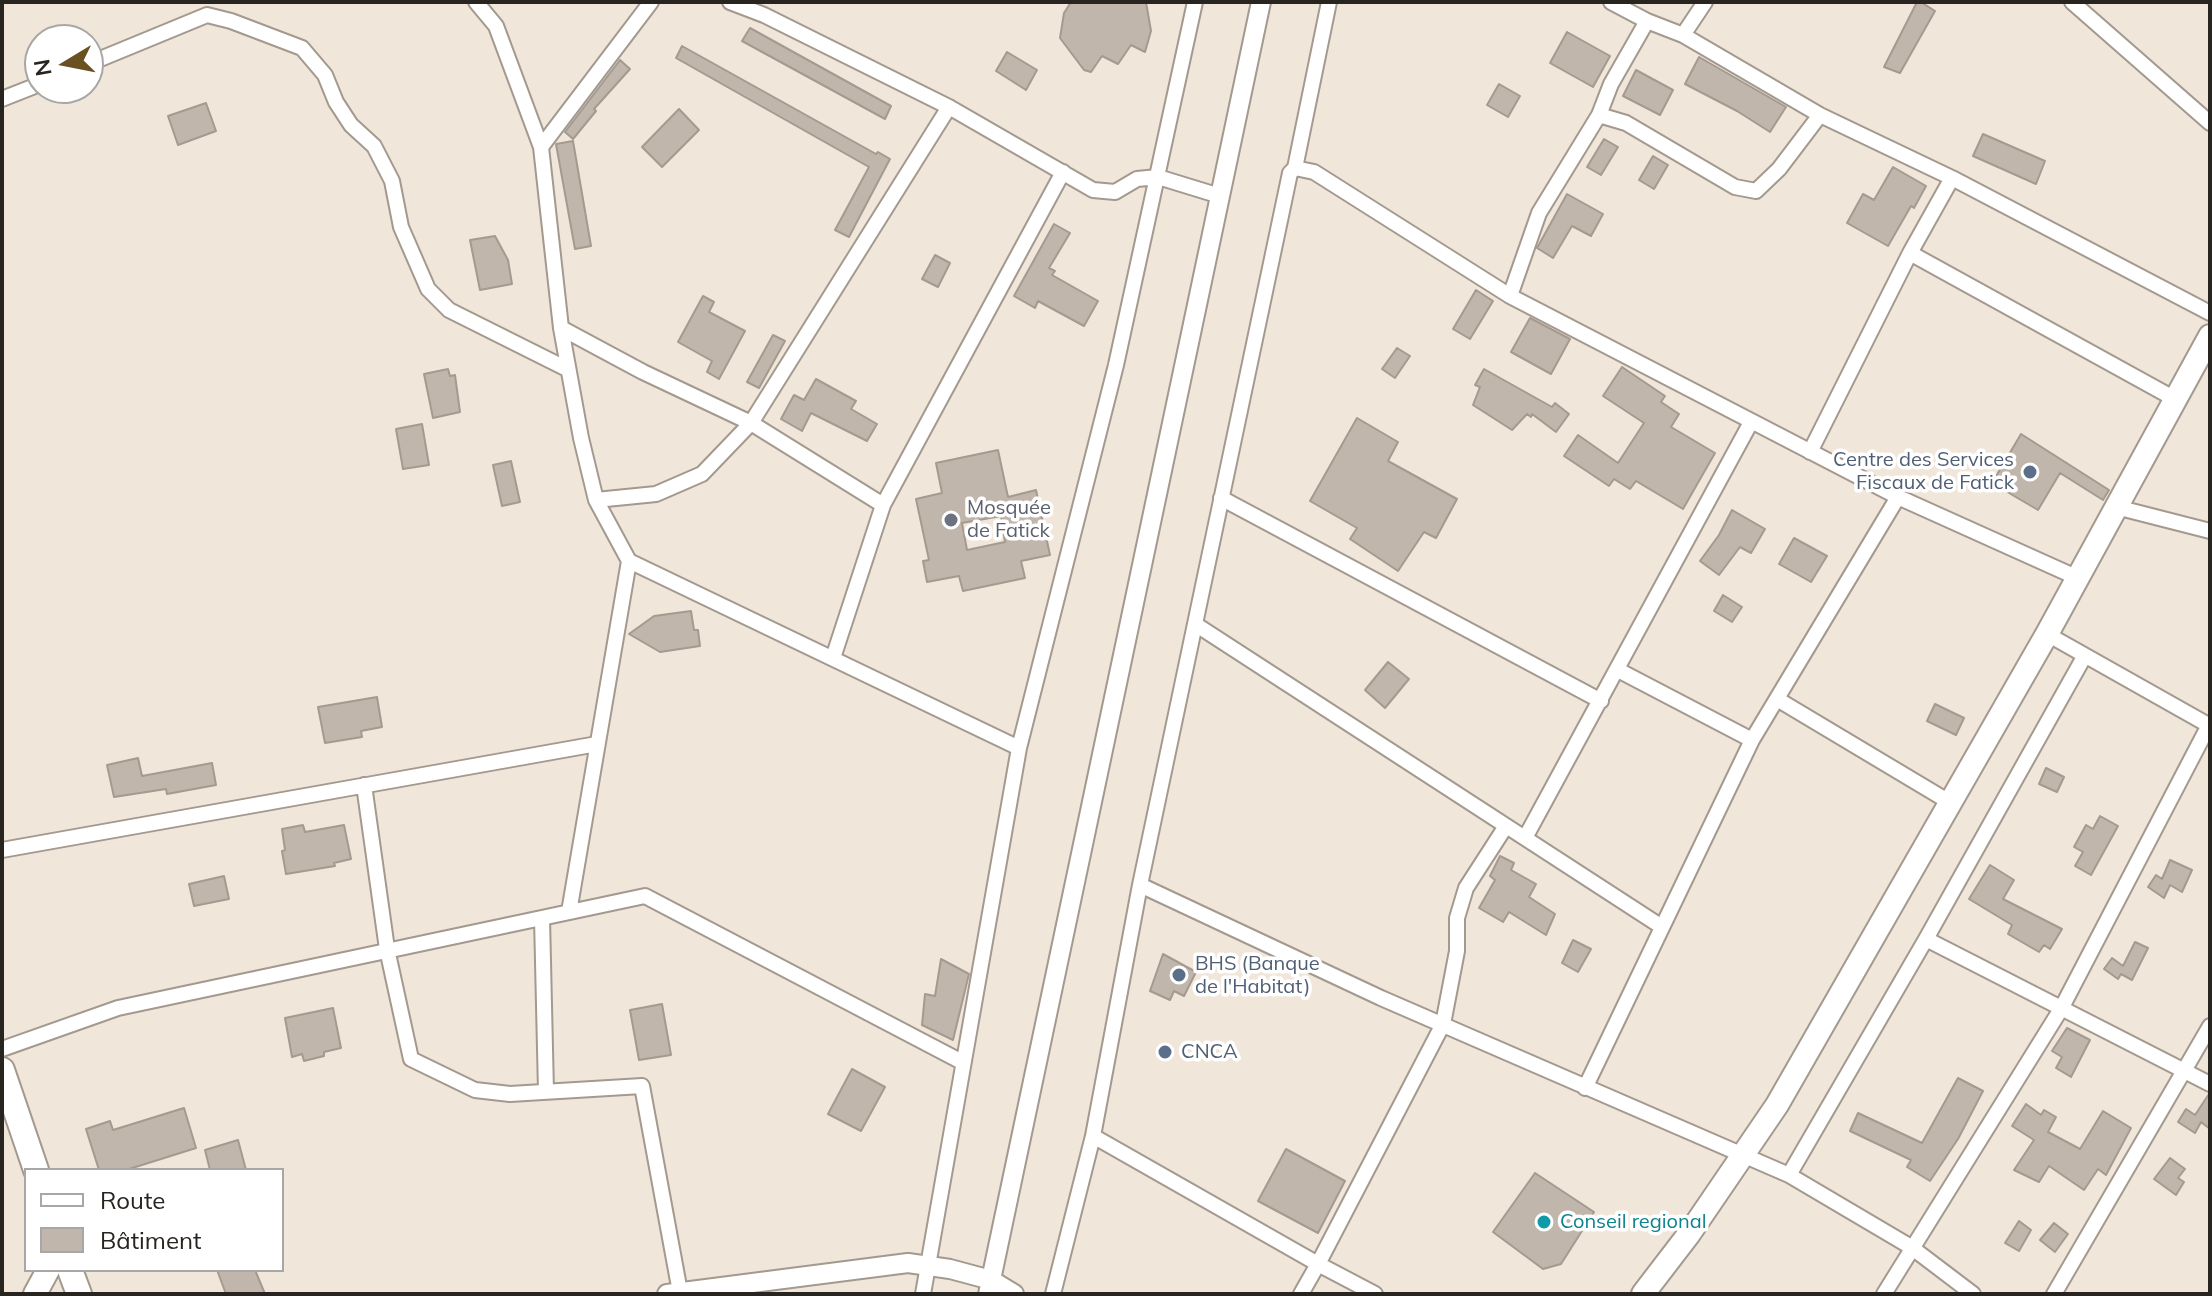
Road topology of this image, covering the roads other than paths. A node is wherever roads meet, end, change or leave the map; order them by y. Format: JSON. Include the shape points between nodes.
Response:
{"nodes":[{"id":1,"x":476,"y":2,"type":"edge"},
{"id":2,"x":651,"y":2,"type":"edge"},
{"id":3,"x":730,"y":2,"type":"edge"},
{"id":4,"x":1195,"y":2,"type":"edge"},
{"id":5,"x":1261,"y":2,"type":"edge"},
{"id":6,"x":1329,"y":2,"type":"edge"},
{"id":7,"x":1611,"y":2,"type":"edge"},
{"id":8,"x":1705,"y":2,"type":"edge"},
{"id":9,"x":2081,"y":5,"type":"edge"},
{"id":10,"x":1647,"y":21,"type":"junction"},
{"id":11,"x":1683,"y":35,"type":"junction"},
{"id":12,"x":104,"y":57,"type":"edge"},
{"id":13,"x":24,"y":90,"type":"edge"},
{"id":14,"x":2,"y":99,"type":"edge"},
{"id":15,"x":949,"y":107,"type":"junction"},
{"id":16,"x":1599,"y":115,"type":"junction"},
{"id":17,"x":1820,"y":115,"type":"junction"},
{"id":18,"x":2210,"y":123,"type":"edge"},
{"id":19,"x":541,"y":147,"type":"junction"},
{"id":20,"x":1295,"y":168,"type":"junction"},
{"id":21,"x":1063,"y":172,"type":"junction"},
{"id":22,"x":1158,"y":177,"type":"junction"},
{"id":23,"x":1952,"y":178,"type":"junction"},
{"id":24,"x":1220,"y":196,"type":"junction"},
{"id":25,"x":1910,"y":253,"type":"junction"},
{"id":26,"x":1510,"y":296,"type":"junction"},
{"id":27,"x":2210,"y":313,"type":"edge"},
{"id":28,"x":561,"y":328,"type":"junction"},
{"id":29,"x":2210,"y":336,"type":"edge"},
{"id":30,"x":567,"y":369,"type":"junction"},
{"id":31,"x":2175,"y":399,"type":"junction"},
{"id":32,"x":1751,"y":422,"type":"junction"},
{"id":33,"x":751,"y":423,"type":"junction"},
{"id":34,"x":1810,"y":452,"type":"junction"},
{"id":35,"x":1898,"y":497,"type":"junction"},
{"id":36,"x":1221,"y":498,"type":"junction"},
{"id":37,"x":596,"y":500,"type":"junction"},
{"id":38,"x":883,"y":505,"type":"junction"},
{"id":39,"x":2116,"y":507,"type":"junction"},
{"id":40,"x":2210,"y":531,"type":"edge"},
{"id":41,"x":629,"y":561,"type":"junction"},
{"id":42,"x":2078,"y":578,"type":"junction"},
{"id":43,"x":1195,"y":624,"type":"junction"},
{"id":44,"x":2047,"y":634,"type":"junction"},
{"id":45,"x":2084,"y":657,"type":"junction"},
{"id":46,"x":833,"y":658,"type":"junction"},
{"id":47,"x":1618,"y":670,"type":"junction"},
{"id":48,"x":1777,"y":699,"type":"junction"},
{"id":49,"x":1601,"y":701,"type":"junction"},
{"id":50,"x":2210,"y":725,"type":"edge"},
{"id":51,"x":1752,"y":740,"type":"junction"},
{"id":52,"x":597,"y":744,"type":"junction"},
{"id":53,"x":1019,"y":748,"type":"junction"},
{"id":54,"x":364,"y":785,"type":"junction"},
{"id":55,"x":1951,"y":803,"type":"junction"},
{"id":56,"x":1506,"y":826,"type":"junction"},
{"id":57,"x":1525,"y":838,"type":"junction"},
{"id":58,"x":2,"y":850,"type":"edge"},
{"id":59,"x":1140,"y":885,"type":"junction"},
{"id":60,"x":569,"y":912,"type":"junction"},
{"id":61,"x":542,"y":918,"type":"junction"},
{"id":62,"x":1662,"y":927,"type":"junction"},
{"id":63,"x":1926,"y":939,"type":"junction"},
{"id":64,"x":387,"y":949,"type":"junction"},
{"id":65,"x":2061,"y":1009,"type":"junction"},
{"id":66,"x":1443,"y":1024,"type":"junction"},
{"id":67,"x":2210,"y":1026,"type":"edge"},
{"id":68,"x":2,"y":1049,"type":"edge"},
{"id":69,"x":962,"y":1062,"type":"junction"},
{"id":70,"x":2,"y":1070,"type":"edge"},
{"id":71,"x":2186,"y":1071,"type":"junction"},
{"id":72,"x":2210,"y":1084,"type":"edge"},
{"id":73,"x":1585,"y":1088,"type":"junction"},
{"id":74,"x":546,"y":1092,"type":"junction"},
{"id":75,"x":7,"y":1104,"type":"edge"},
{"id":76,"x":1093,"y":1136,"type":"junction"},
{"id":77,"x":1744,"y":1154,"type":"junction"},
{"id":78,"x":35,"y":1168,"type":"edge"},
{"id":79,"x":1789,"y":1175,"type":"junction"},
{"id":80,"x":1911,"y":1247,"type":"junction"},
{"id":81,"x":1318,"y":1264,"type":"junction"},
{"id":82,"x":930,"y":1266,"type":"junction"},
{"id":83,"x":47,"y":1272,"type":"edge"},
{"id":84,"x":71,"y":1272,"type":"edge"},
{"id":85,"x":990,"y":1287,"type":"edge"},
{"id":86,"x":766,"y":1288,"type":"edge"},
{"id":87,"x":674,"y":1293,"type":"edge"},
{"id":88,"x":35,"y":1294,"type":"edge"},
{"id":89,"x":79,"y":1294,"type":"edge"},
{"id":90,"x":923,"y":1294,"type":"edge"},
{"id":91,"x":1014,"y":1294,"type":"edge"},
{"id":92,"x":1053,"y":1294,"type":"edge"},
{"id":93,"x":1301,"y":1294,"type":"edge"},
{"id":94,"x":1375,"y":1294,"type":"edge"},
{"id":95,"x":1643,"y":1294,"type":"edge"},
{"id":96,"x":1884,"y":1294,"type":"edge"},
{"id":97,"x":1973,"y":1294,"type":"edge"},
{"id":98,"x":2054,"y":1294,"type":"edge"}],
"edges":[{"from":1,"to":19,"type":"street","via":[[496,26]]},
{"from":2,"to":19,"type":"street"},
{"from":3,"to":15,"type":"street"},
{"from":4,"to":22,"type":"street"},
{"from":5,"to":24,"type":"street"},
{"from":6,"to":20,"type":"street"},
{"from":7,"to":10,"type":"street"},
{"from":8,"to":11,"type":"street"},
{"from":9,"to":18,"type":"street"},
{"from":10,"to":11,"type":"street"},
{"from":10,"to":16,"type":"street"},
{"from":11,"to":17,"type":"street"},
{"from":12,"to":30,"type":"street","via":[[207,15],[302,48],[325,75],[351,125],[374,146],[392,181],[401,227],[428,289],[449,310]]},
{"from":13,"to":14,"type":"street"},
{"from":15,"to":21,"type":"street"},
{"from":15,"to":33,"type":"street"},
{"from":16,"to":17,"type":"street","via":[[1626,123],[1735,187],[1756,191]]},
{"from":16,"to":26,"type":"street","via":[[1539,213]]},
{"from":17,"to":23,"type":"street"},
{"from":19,"to":28,"type":"street"},
{"from":20,"to":26,"type":"street","via":[[1314,172]]},
{"from":20,"to":36,"type":"street"},
{"from":21,"to":22,"type":"street","via":[[1093,190],[1115,192],[1137,179]]},
{"from":21,"to":38,"type":"street"},
{"from":22,"to":24,"type":"street"},
{"from":22,"to":53,"type":"street"},
{"from":23,"to":25,"type":"street"},
{"from":23,"to":27,"type":"street"},
{"from":24,"to":85,"type":"street"},
{"from":25,"to":31,"type":"street"},
{"from":25,"to":34,"type":"street"},
{"from":26,"to":32,"type":"street"},
{"from":28,"to":30,"type":"street"},
{"from":28,"to":33,"type":"street"},
{"from":29,"to":31,"type":"main road"},
{"from":30,"to":37,"type":"street"},
{"from":31,"to":39,"type":"main road"},
{"from":32,"to":34,"type":"street"},
{"from":32,"to":47,"type":"street"},
{"from":33,"to":37,"type":"street","via":[[702,474],[656,494]]},
{"from":33,"to":38,"type":"street"},
{"from":34,"to":35,"type":"street"},
{"from":35,"to":42,"type":"street"},
{"from":35,"to":48,"type":"street"},
{"from":36,"to":43,"type":"street"},
{"from":36,"to":49,"type":"street"},
{"from":37,"to":41,"type":"street"},
{"from":38,"to":46,"type":"street"},
{"from":39,"to":40,"type":"street"},
{"from":39,"to":42,"type":"main road"},
{"from":41,"to":46,"type":"street"},
{"from":41,"to":52,"type":"street"},
{"from":42,"to":44,"type":"main road"},
{"from":43,"to":56,"type":"street"},
{"from":43,"to":59,"type":"street"},
{"from":44,"to":45,"type":"street"},
{"from":44,"to":55,"type":"main road"},
{"from":45,"to":50,"type":"street"},
{"from":45,"to":63,"type":"street"},
{"from":46,"to":53,"type":"street"},
{"from":47,"to":49,"type":"street"},
{"from":47,"to":51,"type":"street"},
{"from":48,"to":51,"type":"street"},
{"from":48,"to":55,"type":"street"},
{"from":49,"to":57,"type":"street"},
{"from":50,"to":65,"type":"street"},
{"from":51,"to":62,"type":"street"},
{"from":52,"to":54,"type":"street"},
{"from":52,"to":60,"type":"street"},
{"from":53,"to":69,"type":"street"},
{"from":54,"to":58,"type":"street"},
{"from":54,"to":64,"type":"street"},
{"from":55,"to":77,"type":"main road"},
{"from":56,"to":57,"type":"street"},
{"from":56,"to":66,"type":"street","via":[[1466,888]]},
{"from":57,"to":62,"type":"street"},
{"from":59,"to":66,"type":"street"},
{"from":59,"to":76,"type":"street"},
{"from":60,"to":61,"type":"street"},
{"from":60,"to":69,"type":"street","via":[[645,896]]},
{"from":61,"to":64,"type":"street"},
{"from":61,"to":74,"type":"street"},
{"from":62,"to":73,"type":"street"},
{"from":63,"to":65,"type":"street"},
{"from":63,"to":79,"type":"street"},
{"from":64,"to":68,"type":"street","via":[[118,1008]]},
{"from":64,"to":74,"type":"street","via":[[411,1059],[475,1090]]},
{"from":65,"to":71,"type":"street"},
{"from":65,"to":80,"type":"street"},
{"from":66,"to":73,"type":"street"},
{"from":66,"to":81,"type":"street"},
{"from":67,"to":71,"type":"street"},
{"from":69,"to":82,"type":"street"},
{"from":70,"to":75,"type":"highway"},
{"from":71,"to":72,"type":"street"},
{"from":71,"to":98,"type":"street"},
{"from":73,"to":77,"type":"street"},
{"from":74,"to":87,"type":"street","via":[[642,1086]]},
{"from":75,"to":78,"type":"highway"},
{"from":76,"to":81,"type":"street"},
{"from":76,"to":92,"type":"street"},
{"from":77,"to":79,"type":"street"},
{"from":77,"to":95,"type":"main road"},
{"from":79,"to":80,"type":"street"},
{"from":80,"to":96,"type":"street"},
{"from":80,"to":97,"type":"street"},
{"from":81,"to":93,"type":"street"},
{"from":81,"to":94,"type":"street"},
{"from":82,"to":85,"type":"street"},
{"from":82,"to":86,"type":"street","via":[[908,1263]]},
{"from":82,"to":90,"type":"street"},
{"from":83,"to":88,"type":"main road"},
{"from":84,"to":89,"type":"highway"},
{"from":85,"to":91,"type":"street"},
{"from":86,"to":87,"type":"street"}]}
